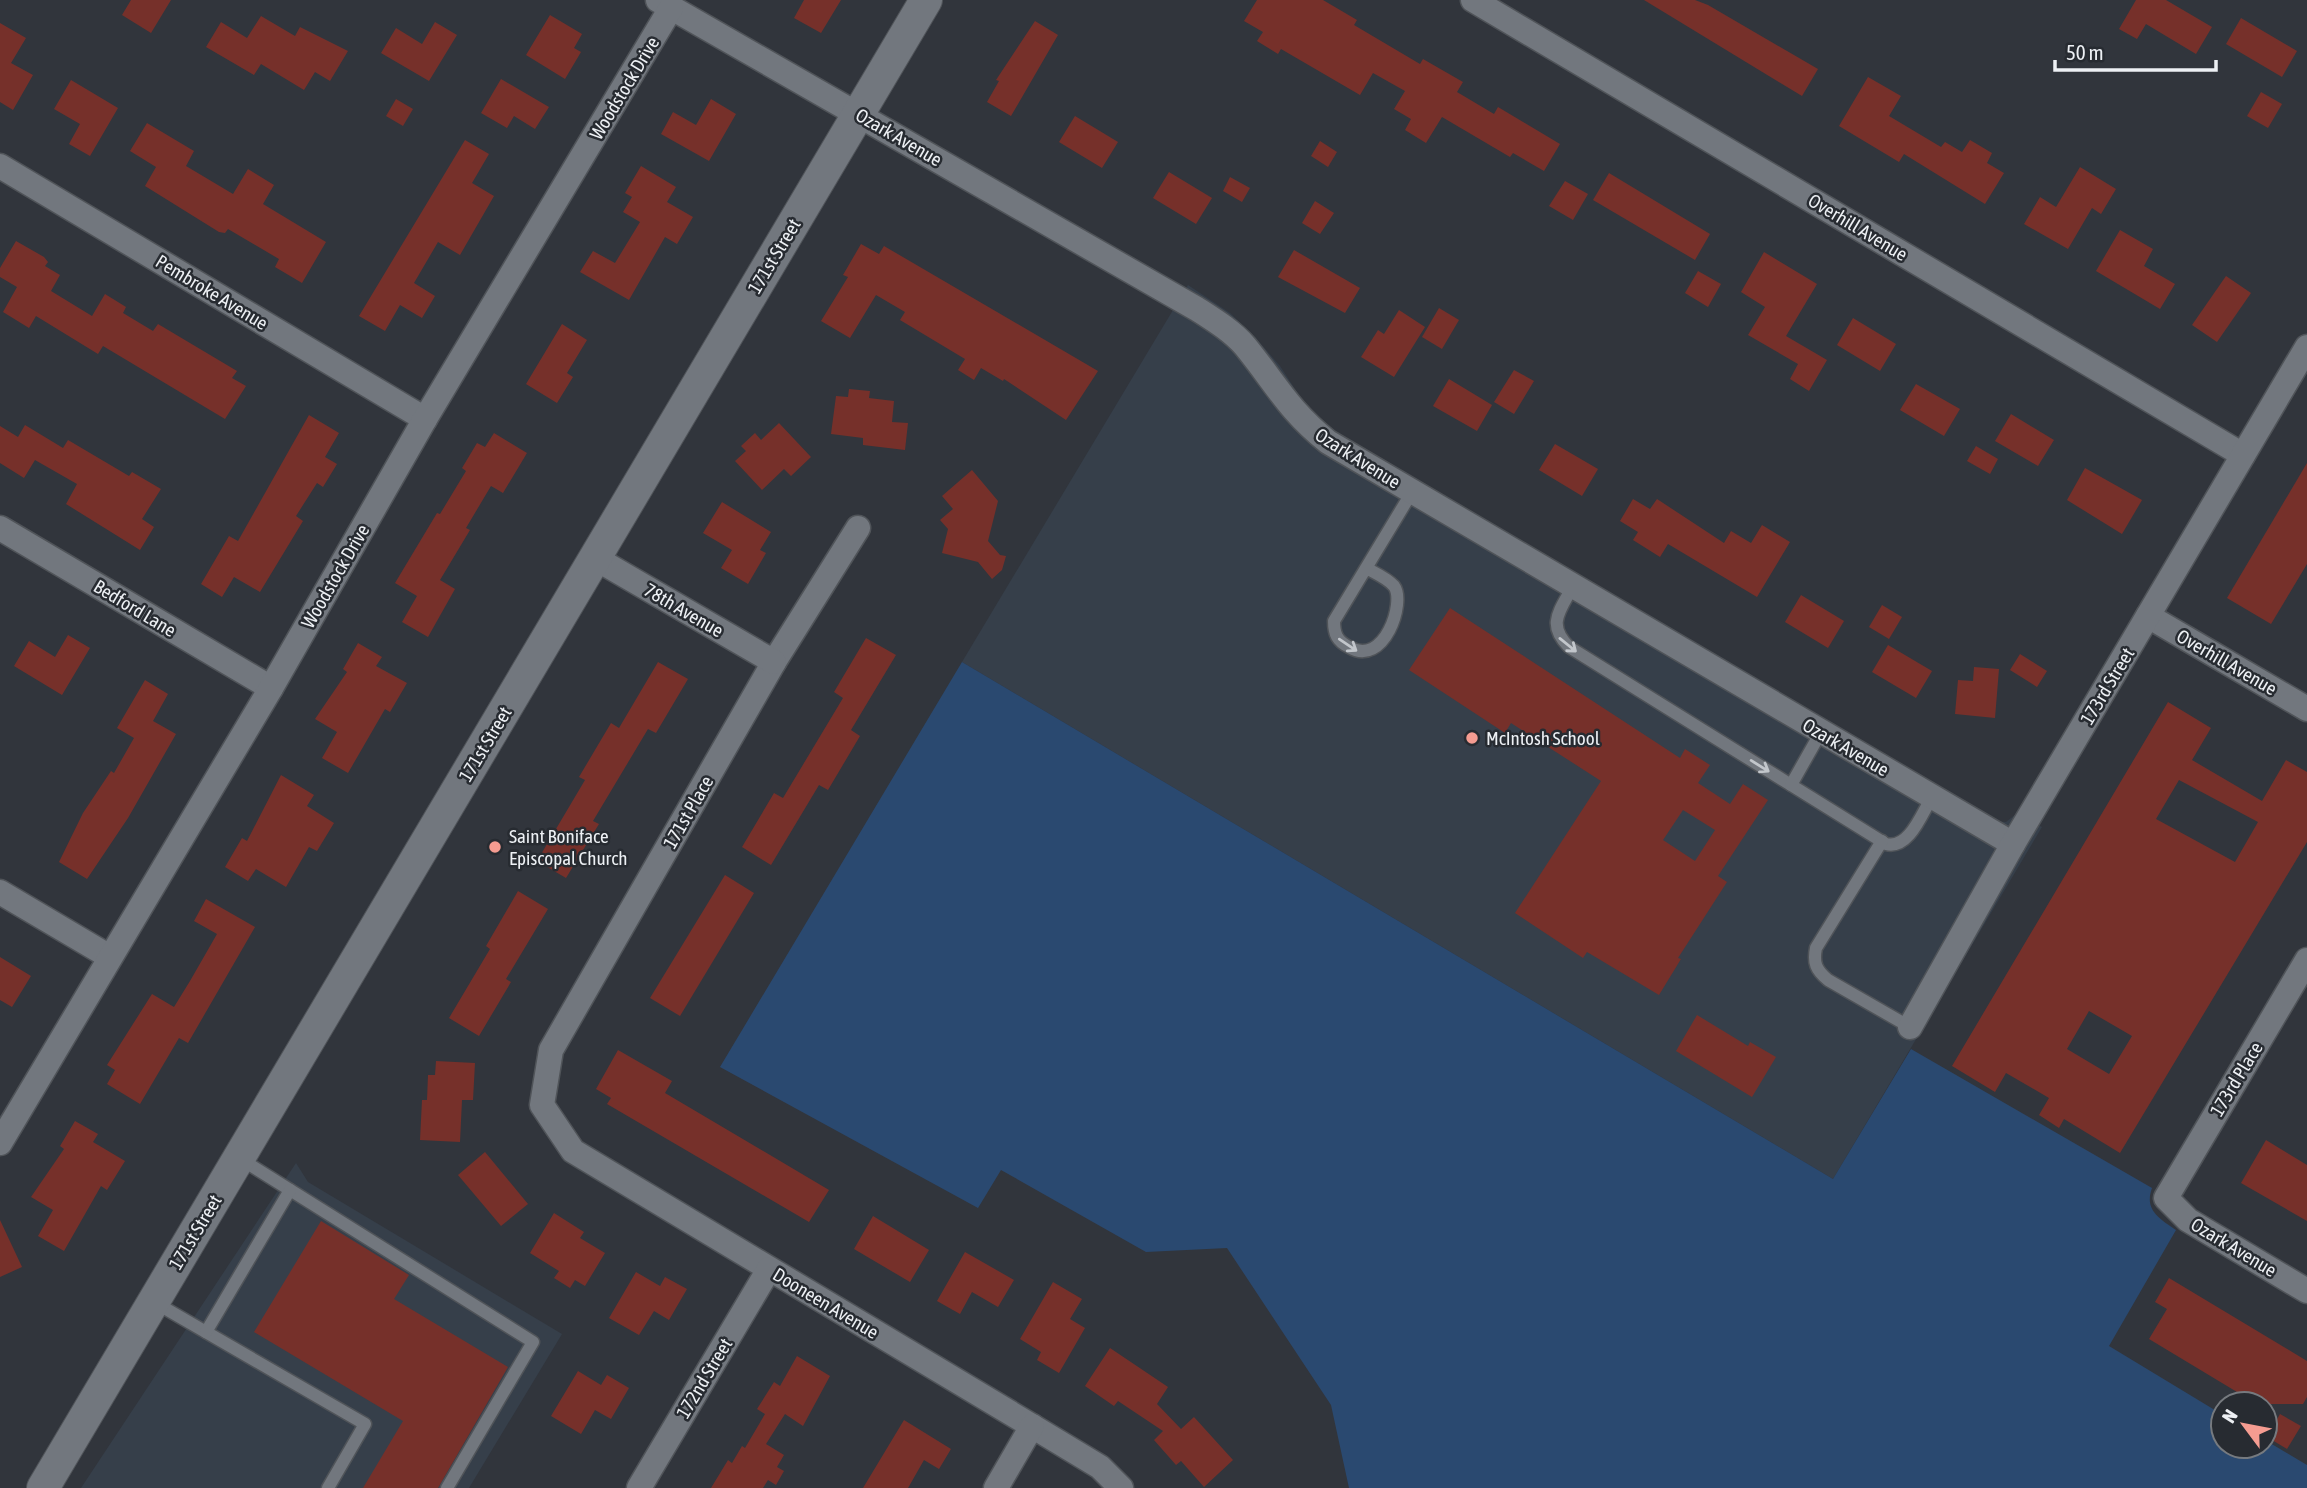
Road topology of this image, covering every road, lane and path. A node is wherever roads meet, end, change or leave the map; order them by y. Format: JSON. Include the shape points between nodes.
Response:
{"nodes":[{"id":1,"x":926,"y":0,"type":"edge"},
{"id":2,"x":1473,"y":0,"type":"edge"},
{"id":3,"x":665,"y":4,"type":"edge"},
{"id":4,"x":859,"y":114,"type":"junction"},
{"id":5,"x":0,"y":166,"type":"edge"},
{"id":6,"x":2307,"y":347,"type":"edge"},
{"id":7,"x":425,"y":419,"type":"junction"},
{"id":8,"x":2243,"y":455,"type":"junction"},
{"id":9,"x":1412,"y":492,"type":"junction"},
{"id":10,"x":0,"y":528,"type":"edge"},
{"id":11,"x":858,"y":528,"type":"dead end"},
{"id":12,"x":595,"y":558,"type":"junction"},
{"id":13,"x":1366,"y":568,"type":"junction"},
{"id":14,"x":1573,"y":586,"type":"junction"},
{"id":15,"x":2148,"y":616,"type":"junction"},
{"id":16,"x":774,"y":662,"type":"junction"},
{"id":17,"x":271,"y":688,"type":"junction"},
{"id":18,"x":2307,"y":709,"type":"edge"},
{"id":19,"x":1821,"y":732,"type":"junction"},
{"id":20,"x":1791,"y":785,"type":"junction"},
{"id":21,"x":1932,"y":797,"type":"junction"},
{"id":22,"x":1882,"y":841,"type":"junction"},
{"id":23,"x":2013,"y":844,"type":"junction"},
{"id":24,"x":0,"y":892,"type":"edge"},
{"id":25,"x":110,"y":957,"type":"junction"},
{"id":26,"x":2307,"y":960,"type":"edge"},
{"id":27,"x":1910,"y":1027,"type":"joint"},
{"id":28,"x":542,"y":1105,"type":"joint"},
{"id":29,"x":0,"y":1143,"type":"edge"},
{"id":30,"x":239,"y":1158,"type":"junction"},
{"id":31,"x":290,"y":1190,"type":"junction"},
{"id":32,"x":2166,"y":1198,"type":"joint"},
{"id":33,"x":769,"y":1269,"type":"junction"},
{"id":34,"x":2307,"y":1291,"type":"edge"},
{"id":35,"x":154,"y":1301,"type":"junction"},
{"id":36,"x":206,"y":1332,"type":"junction"},
{"id":37,"x":1032,"y":1426,"type":"junction"},
{"id":38,"x":43,"y":1488,"type":"edge"},
{"id":39,"x":328,"y":1488,"type":"edge"},
{"id":40,"x":447,"y":1488,"type":"edge"},
{"id":41,"x":639,"y":1488,"type":"edge"},
{"id":42,"x":996,"y":1488,"type":"edge"},
{"id":43,"x":1121,"y":1488,"type":"edge"}],
"edges":[{"from":1,"to":4,"type":"street","name":"171st Street"},
{"from":2,"to":8,"type":"street","name":"Overhill Avenue"},
{"from":3,"to":4,"type":"street","name":"Ozark Avenue"},
{"from":3,"to":7,"type":"street","name":"Woodstock Drive"},
{"from":4,"to":9,"type":"street","name":"Ozark Avenue","via":[[1226,328],[1299,419],[1328,442]]},
{"from":4,"to":12,"type":"street","name":"171st Street"},
{"from":5,"to":7,"type":"street","name":"Pembroke Avenue"},
{"from":6,"to":8,"type":"street","name":"173rd Street"},
{"from":7,"to":17,"type":"street","name":"Woodstock Drive"},
{"from":8,"to":15,"type":"street","name":"173rd Street"},
{"from":9,"to":13,"type":"lane"},
{"from":9,"to":14,"type":"street","name":"Ozark Avenue"},
{"from":10,"to":17,"type":"street","name":"Bedford Lane"},
{"from":11,"to":16,"type":"street","name":"171st Place"},
{"from":12,"to":16,"type":"street","name":"78th Avenue"},
{"from":12,"to":30,"type":"street","name":"171st Street"},
{"from":13,"to":13,"type":"lane","one_way":true,"via":[[1334,621],[1334,632],[1340,642],[1368,653],[1379,647],[1398,609],[1399,596],[1394,587]]},
{"from":14,"to":19,"type":"street","name":"Ozark Avenue"},
{"from":14,"to":20,"type":"lane","one_way":true,"via":[[1557,616],[1558,637]]},
{"from":15,"to":18,"type":"street","name":"Overhill Avenue"},
{"from":15,"to":23,"type":"street","name":"173rd Street"},
{"from":16,"to":28,"type":"street","name":"171st Place","via":[[551,1050]]},
{"from":17,"to":25,"type":"street","name":"Woodstock Drive"},
{"from":19,"to":20,"type":"lane"},
{"from":19,"to":21,"type":"street","name":"Ozark Avenue"},
{"from":20,"to":22,"type":"lane"},
{"from":21,"to":22,"type":"lane","via":[[1903,842],[1894,846]]},
{"from":21,"to":23,"type":"street","name":"Ozark Avenue"},
{"from":22,"to":27,"type":"lane","via":[[1816,948],[1814,960],[1828,980]]},
{"from":23,"to":27,"type":"street","name":"173rd Street"},
{"from":24,"to":25,"type":"street"},
{"from":25,"to":29,"type":"street","name":"Woodstock Drive"},
{"from":26,"to":32,"type":"street","name":"173rd Place"},
{"from":28,"to":33,"type":"street","name":"Dooneen Avenue","via":[[573,1151]]},
{"from":30,"to":31,"type":"lane"},
{"from":30,"to":35,"type":"street","name":"171st Street"},
{"from":31,"to":36,"type":"lane"},
{"from":31,"to":40,"type":"lane","via":[[533,1342]]},
{"from":32,"to":34,"type":"street","name":"Ozark Avenue","via":[[2188,1220]]},
{"from":33,"to":37,"type":"street","name":"Dooneen Avenue"},
{"from":33,"to":41,"type":"street","name":"172nd Street"},
{"from":35,"to":36,"type":"lane"},
{"from":35,"to":38,"type":"street","name":"171st Street"},
{"from":36,"to":39,"type":"lane","via":[[365,1424]]},
{"from":37,"to":42,"type":"street"},
{"from":37,"to":43,"type":"street","name":"Dooneen Avenue","via":[[1100,1468]]}]}
